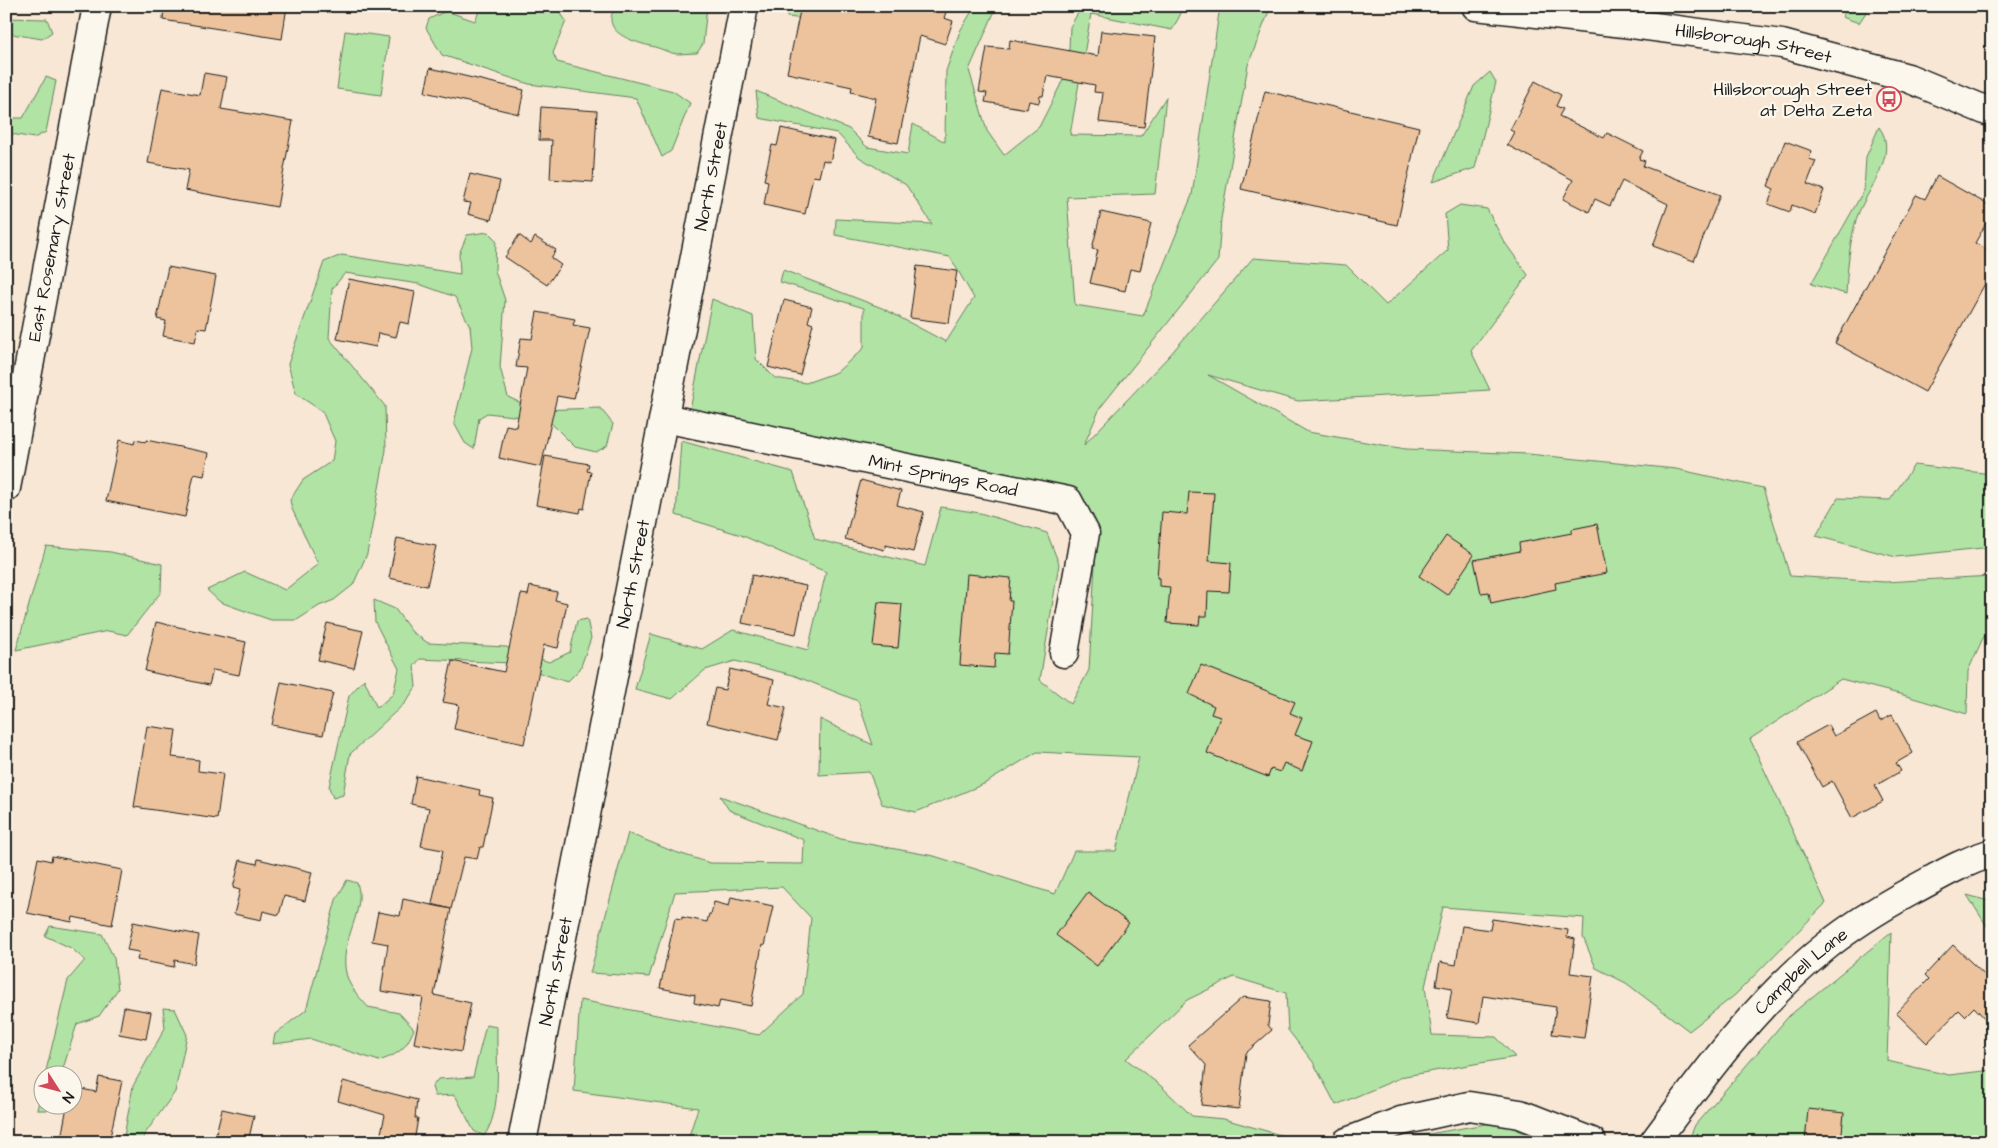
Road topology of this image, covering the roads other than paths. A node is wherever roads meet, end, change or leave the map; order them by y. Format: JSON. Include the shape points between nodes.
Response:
{"nodes":[{"id":1,"x":97,"y":6,"type":"edge"},
{"id":2,"x":744,"y":6,"type":"edge"},
{"id":3,"x":1476,"y":6,"type":"edge"},
{"id":4,"x":1992,"y":113,"type":"edge"},
{"id":5,"x":664,"y":418,"type":"junction"},
{"id":6,"x":6,"y":488,"type":"edge"},
{"id":7,"x":1064,"y":653,"type":"dead end"},
{"id":8,"x":1992,"y":853,"type":"edge"},
{"id":9,"x":522,"y":1142,"type":"edge"},
{"id":10,"x":1347,"y":1142,"type":"edge"},
{"id":11,"x":1592,"y":1142,"type":"edge"},
{"id":12,"x":1654,"y":1142,"type":"edge"}],
"edges":[{"from":1,"to":6,"type":"street","name":"East Rosemary Street"},
{"from":2,"to":5,"type":"street","name":"North Street"},
{"from":3,"to":4,"type":"street","name":"Hillsborough Street","via":[[1782,44],[1908,78]]},
{"from":5,"to":7,"type":"street","name":"Mint Springs Road","via":[[1068,501],[1085,533]]},
{"from":5,"to":9,"type":"street","name":"North Street"},
{"from":8,"to":12,"type":"street","name":"Campbell Lane","via":[[1964,862],[1882,907],[1824,948],[1775,993],[1730,1042]]},
{"from":10,"to":11,"type":"street","via":[[1402,1120],[1469,1106],[1520,1114]]}]}
